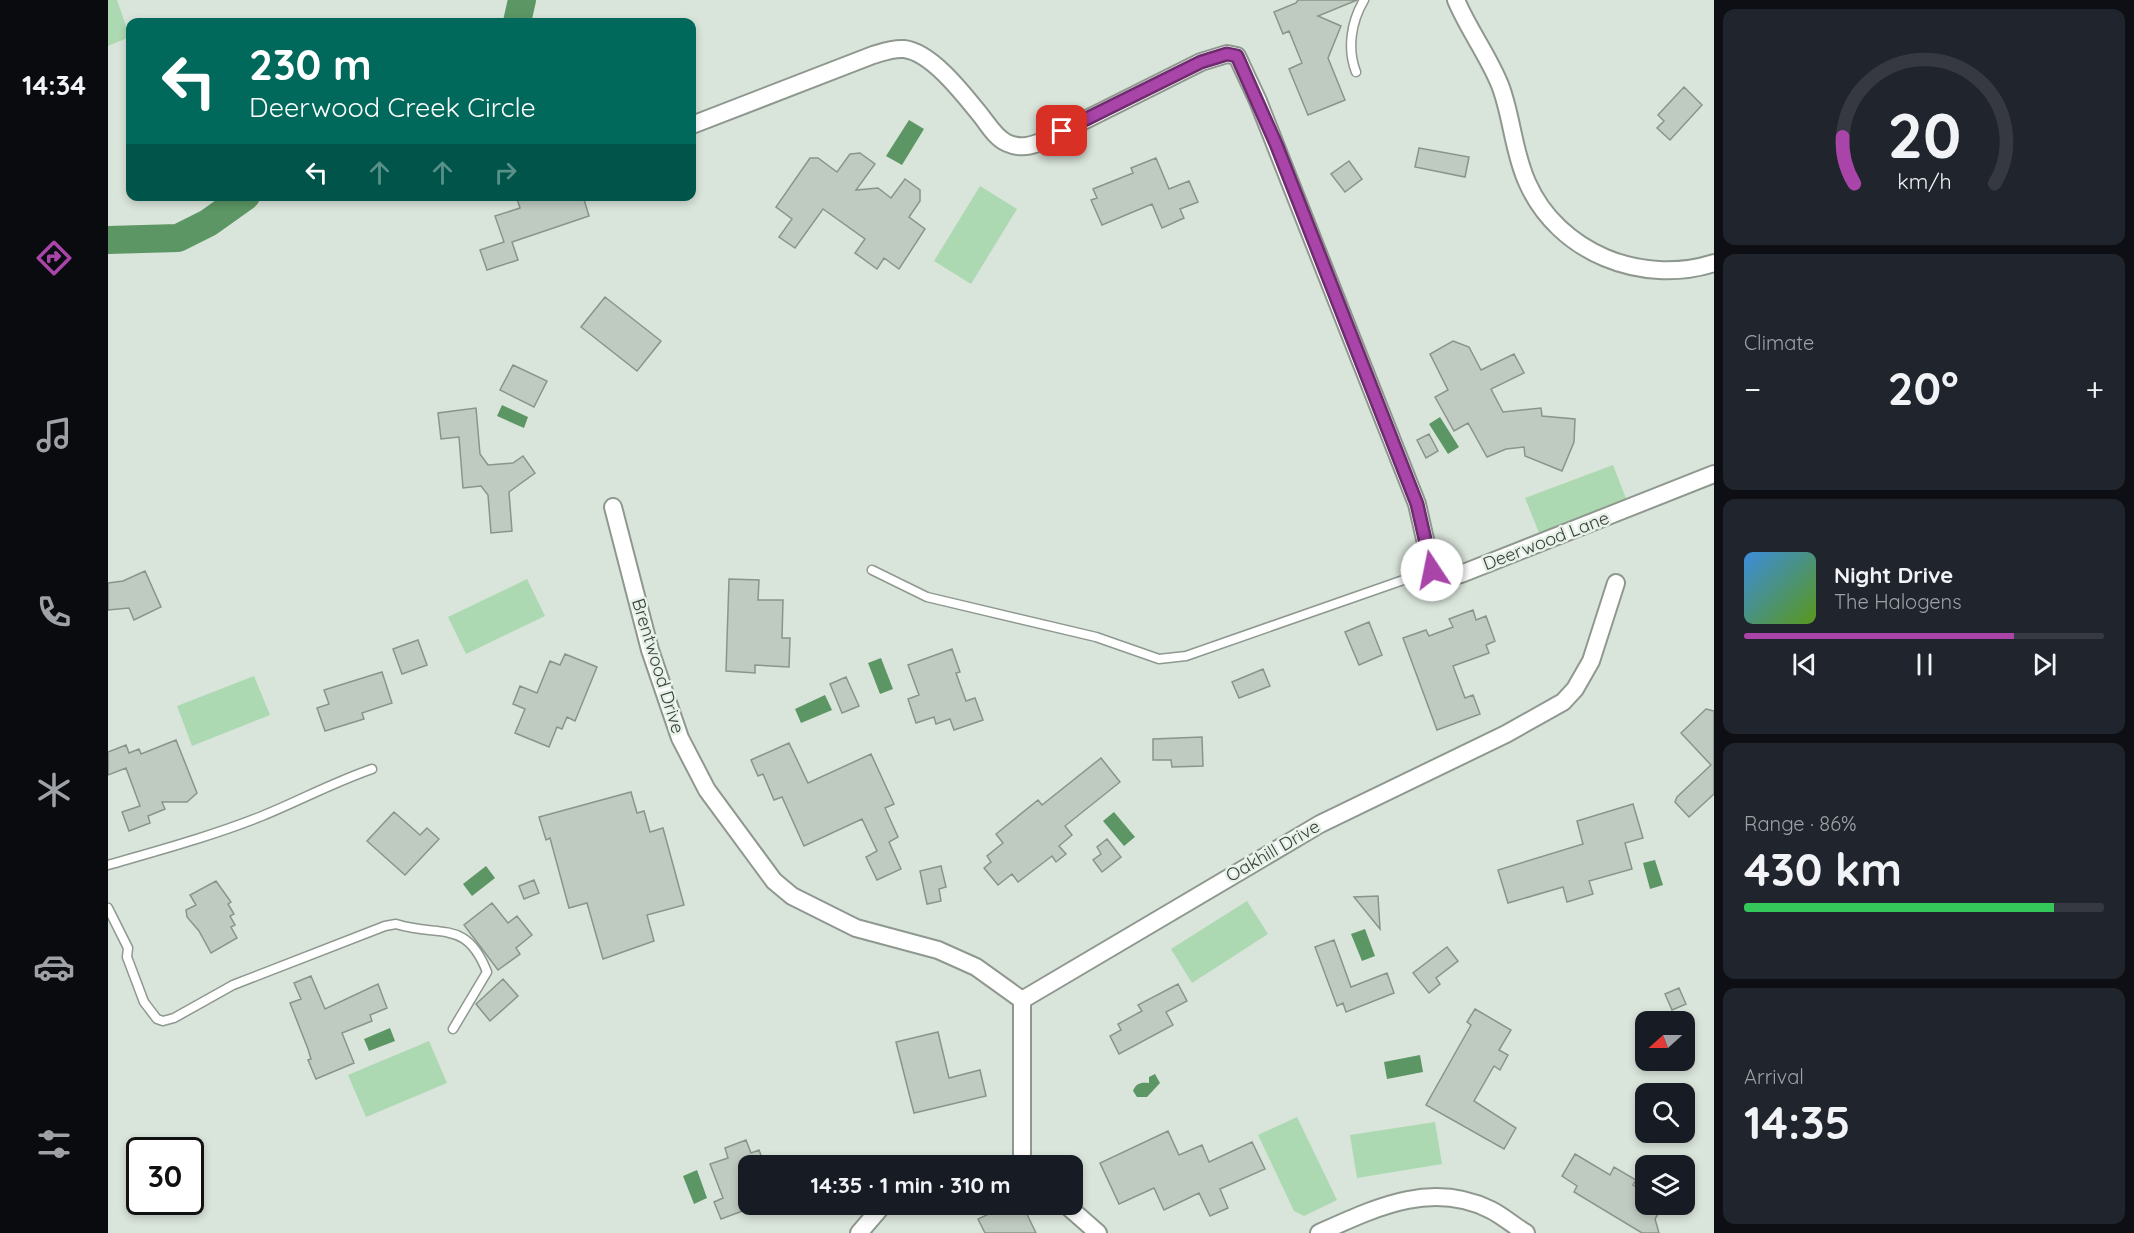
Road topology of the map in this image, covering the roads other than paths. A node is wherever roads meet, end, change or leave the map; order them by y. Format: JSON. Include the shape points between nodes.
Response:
{"nodes":[{"id":1,"x":1364,"y":0,"type":"edge"},
{"id":2,"x":1455,"y":0,"type":"edge"},
{"id":3,"x":1356,"y":72,"type":"dead end"},
{"id":4,"x":696,"y":123,"type":"edge"},
{"id":5,"x":1714,"y":263,"type":"edge"},
{"id":6,"x":1714,"y":474,"type":"edge"},
{"id":7,"x":613,"y":507,"type":"dead end"},
{"id":8,"x":872,"y":570,"type":"dead end"},
{"id":9,"x":1432,"y":570,"type":"junction"},
{"id":10,"x":1616,"y":584,"type":"dead end"},
{"id":11,"x":372,"y":769,"type":"dead end"},
{"id":12,"x":108,"y":865,"type":"edge"},
{"id":13,"x":108,"y":908,"type":"edge"},
{"id":14,"x":1022,"y":1000,"type":"junction"},
{"id":15,"x":453,"y":1029,"type":"dead end"},
{"id":16,"x":1022,"y":1155,"type":"edge"},
{"id":17,"x":875,"y":1215,"type":"edge"},
{"id":18,"x":1078,"y":1215,"type":"edge"},
{"id":19,"x":859,"y":1233,"type":"edge"},
{"id":20,"x":1098,"y":1233,"type":"edge"},
{"id":21,"x":1319,"y":1233,"type":"edge"},
{"id":22,"x":1526,"y":1233,"type":"edge"}],
"edges":[{"from":1,"to":3,"type":"lane","via":[[1351,36],[1350,58]]},
{"from":2,"to":5,"type":"street","via":[[1500,87],[1527,182],[1544,212],[1563,232],[1585,249],[1635,267],[1670,272]]},
{"from":4,"to":9,"type":"street","via":[[880,53],[907,49],[919,52],[931,62],[997,136],[1006,143],[1025,147],[1201,62],[1227,54],[1237,56],[1336,294],[1417,504]]},
{"from":6,"to":9,"type":"street","name":"Deerwood Lane","via":[[1461,574],[1443,578]]},
{"from":7,"to":14,"type":"street","name":"Brentwood Drive","via":[[653,659],[680,738],[707,790],[774,881],[792,896],[856,928],[938,950],[976,967]]},
{"from":8,"to":9,"type":"lane","via":[[927,597],[1096,637],[1158,659],[1186,656]]},
{"from":10,"to":14,"type":"street","name":"Oakhill Drive","via":[[1591,661],[1563,702],[1506,734],[1320,824]]},
{"from":11,"to":12,"type":"lane","via":[[232,828]]},
{"from":13,"to":15,"type":"lane","via":[[128,948],[127,957],[144,1002],[163,1021],[233,985],[385,926],[396,924],[461,935],[480,954],[487,972]]},
{"from":14,"to":16,"type":"street"},
{"from":17,"to":19,"type":"street"},
{"from":18,"to":20,"type":"street"},
{"from":21,"to":22,"type":"street","via":[[1394,1203],[1434,1195],[1490,1210]]}]}
